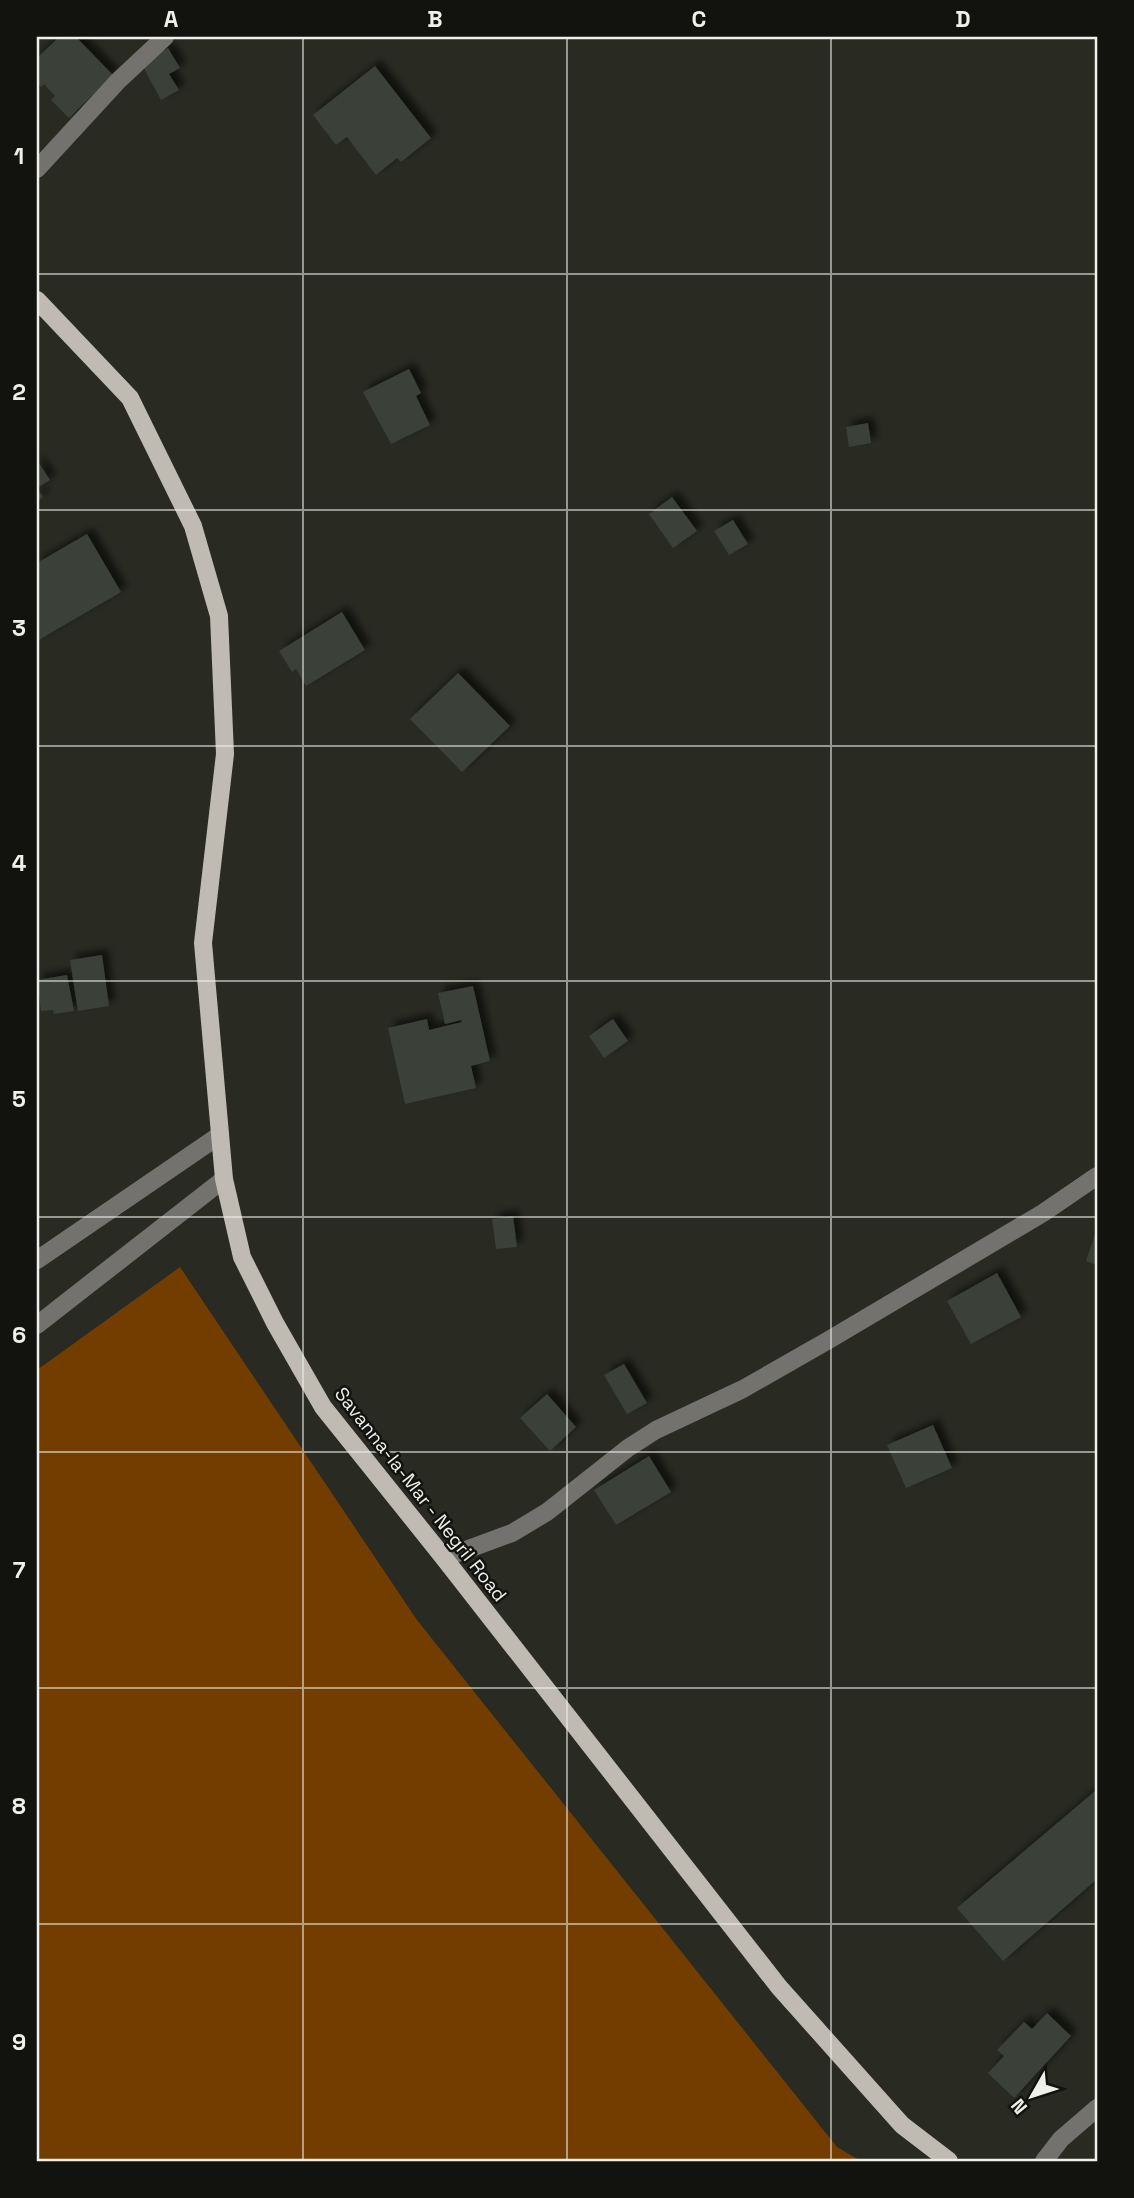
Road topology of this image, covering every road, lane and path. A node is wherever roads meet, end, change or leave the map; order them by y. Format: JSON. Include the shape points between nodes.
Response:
{"nodes":[{"id":1,"x":165,"y":37,"type":"edge"},
{"id":2,"x":37,"y":169,"type":"edge"},
{"id":3,"x":37,"y":300,"type":"edge"},
{"id":4,"x":220,"y":1135,"type":"junction"},
{"id":5,"x":1097,"y":1177,"type":"edge"},
{"id":6,"x":224,"y":1180,"type":"junction"},
{"id":7,"x":37,"y":1260,"type":"edge"},
{"id":8,"x":37,"y":1325,"type":"edge"},
{"id":9,"x":444,"y":1558,"type":"junction"},
{"id":10,"x":1097,"y":2108,"type":"edge"},
{"id":11,"x":949,"y":2161,"type":"edge"},
{"id":12,"x":1044,"y":2161,"type":"edge"}],
"edges":[{"from":1,"to":2,"type":"street"},
{"from":3,"to":4,"type":"main road","name":"Savanna-la-Mar - Negril Road","via":[[130,398],[192,526],[219,616],[225,754],[203,943]]},
{"from":4,"to":6,"type":"main road","name":"Savanna-la-Mar - Negril Road"},
{"from":4,"to":7,"type":"street"},
{"from":5,"to":9,"type":"street","via":[[827,1341],[743,1389],[656,1430],[512,1533]]},
{"from":6,"to":8,"type":"street"},
{"from":6,"to":9,"type":"main road","name":"Savanna-la-Mar - Negril Road","via":[[242,1256],[323,1407]]},
{"from":9,"to":11,"type":"main road","name":"Savanna-la-Mar - Negril Road","via":[[779,1987],[901,2125]]},
{"from":10,"to":12,"type":"street","via":[[1060,2139]]}]}
